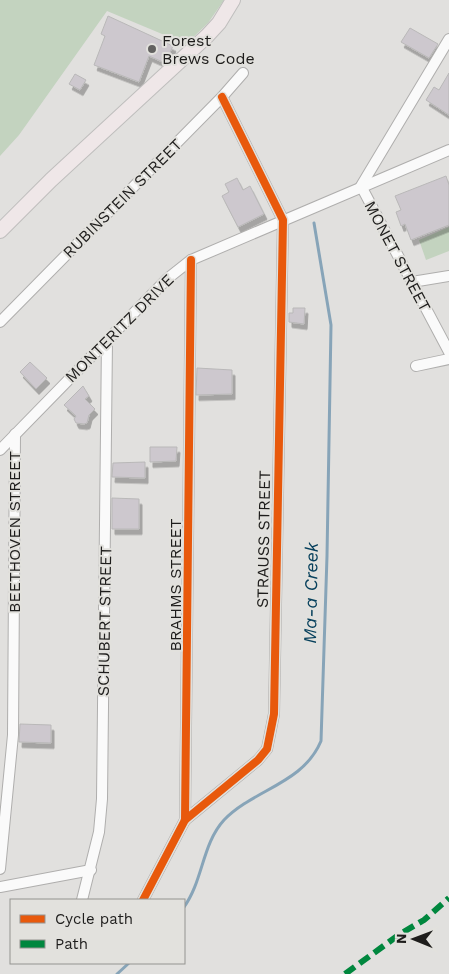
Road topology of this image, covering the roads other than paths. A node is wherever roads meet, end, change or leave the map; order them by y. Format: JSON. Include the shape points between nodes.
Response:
{"nodes":[{"id":1,"x":233,"y":0,"type":"edge"},
{"id":2,"x":449,"y":40,"type":"edge"},
{"id":3,"x":243,"y":73,"type":"dead end"},
{"id":4,"x":222,"y":97,"type":"junction"},
{"id":5,"x":449,"y":150,"type":"edge"},
{"id":6,"x":360,"y":186,"type":"junction"},
{"id":7,"x":283,"y":220,"type":"junction"},
{"id":8,"x":0,"y":230,"type":"edge"},
{"id":9,"x":191,"y":260,"type":"junction"},
{"id":10,"x":449,"y":276,"type":"edge"},
{"id":11,"x":412,"y":282,"type":"junction"},
{"id":12,"x":0,"y":322,"type":"edge"},
{"id":13,"x":107,"y":340,"type":"junction"},
{"id":14,"x":449,"y":352,"type":"edge"},
{"id":15,"x":449,"y":359,"type":"edge"},
{"id":16,"x":416,"y":366,"type":"dead end"},
{"id":17,"x":14,"y":434,"type":"junction"},
{"id":18,"x":0,"y":450,"type":"edge"},
{"id":19,"x":185,"y":820,"type":"junction"},
{"id":20,"x":0,"y":869,"type":"edge"},
{"id":21,"x":91,"y":870,"type":"junction"},
{"id":22,"x":0,"y":886,"type":"edge"},
{"id":23,"x":82,"y":899,"type":"edge"},
{"id":24,"x":144,"y":899,"type":"edge"}],
"edges":[{"from":1,"to":8,"type":"main road","via":[[220,23],[207,36]]},
{"from":2,"to":6,"type":"street"},
{"from":3,"to":4,"type":"street","name":"RUBINSTEIN STREET"},
{"from":4,"to":7,"type":"street"},
{"from":4,"to":12,"type":"street","name":"RUBINSTEIN STREET"},
{"from":5,"to":6,"type":"street","name":"MONTERITZ DRIVE"},
{"from":6,"to":7,"type":"street","name":"MONTERITZ DRIVE"},
{"from":6,"to":11,"type":"street","name":"MONET STREET"},
{"from":7,"to":9,"type":"street","name":"MONTERITZ DRIVE"},
{"from":7,"to":19,"type":"street","name":"STRAUSS STREET","via":[[274,714],[271,733],[267,749],[258,760]]},
{"from":9,"to":13,"type":"street","name":"MONTERITZ DRIVE","via":[[167,279]]},
{"from":9,"to":19,"type":"street","name":"BRAHMS STREET"},
{"from":10,"to":11,"type":"street"},
{"from":11,"to":14,"type":"street","name":"MONET STREET"},
{"from":13,"to":17,"type":"street","name":"MONTERITZ DRIVE"},
{"from":13,"to":21,"type":"street","name":"SCHUBERT STREET","via":[[102,799]]},
{"from":15,"to":16,"type":"street"},
{"from":17,"to":18,"type":"street","name":"MONTERITZ DRIVE"},
{"from":17,"to":20,"type":"street","name":"BEETHOVEN STREET","via":[[13,735]]},
{"from":19,"to":24,"type":"street","name":"BRAHMS STREET"},
{"from":21,"to":22,"type":"street"},
{"from":21,"to":23,"type":"street","name":"SCHUBERT STREET"}]}
